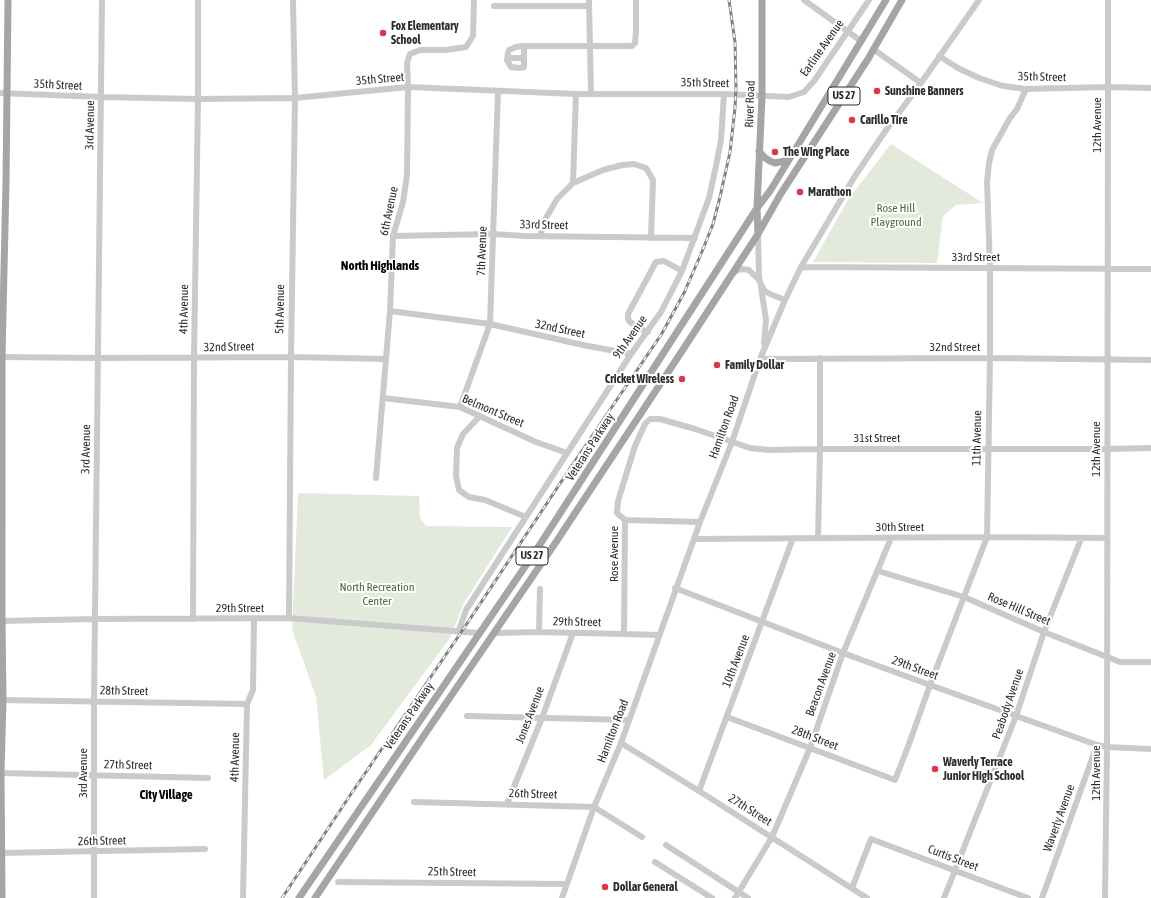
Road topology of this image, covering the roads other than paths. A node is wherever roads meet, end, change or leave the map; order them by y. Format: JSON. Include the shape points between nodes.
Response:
{"nodes":[{"id":1,"x":8,"y":0,"type":"edge"},
{"id":2,"x":102,"y":0,"type":"edge"},
{"id":3,"x":198,"y":0,"type":"edge"},
{"id":4,"x":293,"y":0,"type":"edge"},
{"id":5,"x":474,"y":0,"type":"edge"},
{"id":6,"x":636,"y":0,"type":"edge"},
{"id":7,"x":762,"y":0,"type":"edge"},
{"id":8,"x":804,"y":0,"type":"edge"},
{"id":9,"x":869,"y":0,"type":"edge"},
{"id":10,"x":886,"y":0,"type":"edge"},
{"id":11,"x":902,"y":0,"type":"edge"},
{"id":12,"x":979,"y":0,"type":"edge"},
{"id":13,"x":1108,"y":0,"type":"edge"},
{"id":14,"x":541,"y":3,"type":"edge"},
{"id":15,"x":589,"y":3,"type":"edge"},
{"id":16,"x":494,"y":6,"type":"dead end"},
{"id":17,"x":847,"y":31,"type":"junction"},
{"id":18,"x":861,"y":41,"type":"junction"},
{"id":19,"x":524,"y":46,"type":"junction"},
{"id":20,"x":590,"y":46,"type":"junction"},
{"id":21,"x":873,"y":49,"type":"junction"},
{"id":22,"x":939,"y":56,"type":"junction"},
{"id":23,"x":508,"y":58,"type":"junction"},
{"id":24,"x":524,"y":58,"type":"junction"},
{"id":25,"x":921,"y":83,"type":"junction"},
{"id":26,"x":1108,"y":87,"type":"junction"},
{"id":27,"x":408,"y":88,"type":"junction"},
{"id":28,"x":1151,"y":88,"type":"edge"},
{"id":29,"x":1026,"y":89,"type":"junction"},
{"id":30,"x":498,"y":91,"type":"junction"},
{"id":31,"x":3,"y":93,"type":"edge"},
{"id":32,"x":576,"y":94,"type":"junction"},
{"id":33,"x":590,"y":94,"type":"junction"},
{"id":34,"x":724,"y":94,"type":"junction"},
{"id":35,"x":762,"y":96,"type":"junction"},
{"id":36,"x":101,"y":97,"type":"junction"},
{"id":37,"x":295,"y":98,"type":"junction"},
{"id":38,"x":198,"y":99,"type":"junction"},
{"id":39,"x":759,"y":151,"type":"junction"},
{"id":40,"x":792,"y":154,"type":"junction"},
{"id":41,"x":3,"y":183,"type":"edge"},
{"id":42,"x":573,"y":183,"type":"junction"},
{"id":43,"x":757,"y":208,"type":"junction"},
{"id":44,"x":494,"y":234,"type":"junction"},
{"id":45,"x":758,"y":234,"type":"junction"},
{"id":46,"x":393,"y":236,"type":"junction"},
{"id":47,"x":540,"y":236,"type":"junction"},
{"id":48,"x":651,"y":238,"type":"junction"},
{"id":49,"x":695,"y":238,"type":"junction"},
{"id":50,"x":801,"y":267,"type":"junction"},
{"id":51,"x":990,"y":268,"type":"junction"},
{"id":52,"x":682,"y":270,"type":"junction"},
{"id":53,"x":1108,"y":270,"type":"junction"},
{"id":54,"x":1151,"y":270,"type":"edge"},
{"id":55,"x":731,"y":275,"type":"junction"},
{"id":56,"x":760,"y":282,"type":"junction"},
{"id":57,"x":785,"y":300,"type":"junction"},
{"id":58,"x":390,"y":311,"type":"junction"},
{"id":59,"x":490,"y":324,"type":"junction"},
{"id":60,"x":648,"y":332,"type":"junction"},
{"id":61,"x":763,"y":349,"type":"junction"},
{"id":62,"x":632,"y":354,"type":"junction"},
{"id":63,"x":1,"y":357,"type":"edge"},
{"id":64,"x":291,"y":357,"type":"junction"},
{"id":65,"x":98,"y":358,"type":"junction"},
{"id":66,"x":194,"y":358,"type":"junction"},
{"id":67,"x":820,"y":358,"type":"junction"},
{"id":68,"x":990,"y":358,"type":"junction"},
{"id":69,"x":386,"y":359,"type":"junction"},
{"id":70,"x":760,"y":359,"type":"junction"},
{"id":71,"x":1107,"y":359,"type":"junction"},
{"id":72,"x":1151,"y":360,"type":"edge"},
{"id":73,"x":383,"y":398,"type":"junction"},
{"id":74,"x":460,"y":407,"type":"junction"},
{"id":75,"x":480,"y":416,"type":"junction"},
{"id":76,"x":732,"y":442,"type":"junction"},
{"id":77,"x":1151,"y":448,"type":"edge"},
{"id":78,"x":820,"y":449,"type":"junction"},
{"id":79,"x":988,"y":449,"type":"junction"},
{"id":80,"x":1108,"y":449,"type":"junction"},
{"id":81,"x":567,"y":453,"type":"junction"},
{"id":82,"x":631,"y":456,"type":"joint"},
{"id":83,"x":376,"y":478,"type":"dead end"},
{"id":84,"x":526,"y":517,"type":"junction"},
{"id":85,"x":625,"y":520,"type":"junction"},
{"id":86,"x":700,"y":522,"type":"junction"},
{"id":87,"x":1,"y":527,"type":"edge"},
{"id":88,"x":987,"y":537,"type":"junction"},
{"id":89,"x":793,"y":538,"type":"junction"},
{"id":90,"x":818,"y":538,"type":"junction"},
{"id":91,"x":891,"y":538,"type":"junction"},
{"id":92,"x":1107,"y":538,"type":"junction"},
{"id":93,"x":694,"y":539,"type":"junction"},
{"id":94,"x":1081,"y":539,"type":"junction"},
{"id":95,"x":878,"y":571,"type":"junction"},
{"id":96,"x":676,"y":588,"type":"junction"},
{"id":97,"x":540,"y":589,"type":"dead end"},
{"id":98,"x":964,"y":597,"type":"junction"},
{"id":99,"x":254,"y":618,"type":"junction"},
{"id":100,"x":289,"y":618,"type":"junction"},
{"id":101,"x":95,"y":619,"type":"junction"},
{"id":102,"x":193,"y":619,"type":"junction"},
{"id":103,"x":1,"y":621,"type":"edge"},
{"id":104,"x":763,"y":622,"type":"junction"},
{"id":105,"x":459,"y":630,"type":"junction"},
{"id":106,"x":539,"y":632,"type":"junction"},
{"id":107,"x":1044,"y":632,"type":"junction"},
{"id":108,"x":479,"y":633,"type":"junction"},
{"id":109,"x":495,"y":633,"type":"junction"},
{"id":110,"x":573,"y":633,"type":"junction"},
{"id":111,"x":624,"y":634,"type":"junction"},
{"id":112,"x":659,"y":635,"type":"junction"},
{"id":113,"x":843,"y":653,"type":"junction"},
{"id":114,"x":1107,"y":656,"type":"junction"},
{"id":115,"x":1151,"y":662,"type":"edge"},
{"id":116,"x":930,"y":685,"type":"junction"},
{"id":117,"x":2,"y":700,"type":"edge"},
{"id":118,"x":94,"y":701,"type":"junction"},
{"id":119,"x":247,"y":704,"type":"junction"},
{"id":120,"x":467,"y":716,"type":"dead end"},
{"id":121,"x":1016,"y":716,"type":"junction"},
{"id":122,"x":727,"y":717,"type":"junction"},
{"id":123,"x":542,"y":718,"type":"junction"},
{"id":124,"x":629,"y":720,"type":"junction"},
{"id":125,"x":621,"y":743,"type":"junction"},
{"id":126,"x":1097,"y":745,"type":"junction"},
{"id":127,"x":1107,"y":747,"type":"junction"},
{"id":128,"x":810,"y":748,"type":"junction"},
{"id":129,"x":1151,"y":749,"type":"edge"},
{"id":130,"x":0,"y":773,"type":"edge"},
{"id":131,"x":94,"y":775,"type":"junction"},
{"id":132,"x":208,"y":778,"type":"dead end"},
{"id":133,"x":895,"y":780,"type":"joint"},
{"id":134,"x":699,"y":791,"type":"junction"},
{"id":135,"x":414,"y":802,"type":"dead end"},
{"id":136,"x":507,"y":804,"type":"junction"},
{"id":137,"x":594,"y":807,"type":"junction"},
{"id":138,"x":642,"y":837,"type":"dead end"},
{"id":139,"x":772,"y":837,"type":"junction"},
{"id":140,"x":666,"y":845,"type":"dead end"},
{"id":141,"x":205,"y":849,"type":"dead end"},
{"id":142,"x":94,"y":852,"type":"junction"},
{"id":143,"x":1,"y":853,"type":"edge"},
{"id":144,"x":655,"y":862,"type":"dead end"},
{"id":145,"x":955,"y":871,"type":"junction"},
{"id":146,"x":338,"y":882,"type":"dead end"},
{"id":147,"x":566,"y":884,"type":"junction"},
{"id":148,"x":852,"y":888,"type":"junction"},
{"id":149,"x":737,"y":895,"type":"edge"},
{"id":150,"x":2,"y":898,"type":"edge"},
{"id":151,"x":94,"y":898,"type":"edge"},
{"id":152,"x":243,"y":898,"type":"edge"},
{"id":153,"x":298,"y":898,"type":"edge"},
{"id":154,"x":315,"y":898,"type":"edge"},
{"id":155,"x":562,"y":898,"type":"edge"},
{"id":156,"x":712,"y":898,"type":"edge"},
{"id":157,"x":748,"y":898,"type":"edge"},
{"id":158,"x":867,"y":898,"type":"edge"},
{"id":159,"x":944,"y":898,"type":"edge"},
{"id":160,"x":1028,"y":898,"type":"edge"},
{"id":161,"x":1042,"y":898,"type":"edge"},
{"id":162,"x":1105,"y":898,"type":"edge"}],
"edges":[{"from":1,"to":31,"type":"main road"},
{"from":2,"to":36,"type":"street","name":"3rd Avenue"},
{"from":3,"to":38,"type":"street","name":"4th Avenue"},
{"from":4,"to":37,"type":"street","name":"5th Avenue"},
{"from":5,"to":27,"type":"street","name":"6th Avenue","via":[[473,36],[466,47],[420,50],[410,54],[407,63]]},
{"from":6,"to":20,"type":"street","via":[[635,43],[632,46]]},
{"from":7,"to":35,"type":"main road","name":"River Road"},
{"from":8,"to":17,"type":"street"},
{"from":9,"to":17,"type":"street","name":"Earline Avenue"},
{"from":10,"to":18,"type":"main road","name":"Veterans Parkway","number":"US 27"},
{"from":11,"to":21,"type":"main road","name":"Veterans Parkway","number":"US 27"},
{"from":12,"to":22,"type":"street","name":"Hamilton Road"},
{"from":13,"to":26,"type":"street","name":"12th Avenue"},
{"from":14,"to":15,"type":"street"},
{"from":14,"to":16,"type":"street"},
{"from":15,"to":20,"type":"street"},
{"from":17,"to":18,"type":"street"},
{"from":17,"to":35,"type":"street","name":"Earline Avenue","via":[[804,92],[789,97]]},
{"from":18,"to":40,"type":"main road","name":"Veterans Parkway","number":"US 27"},
{"from":19,"to":20,"type":"street"},
{"from":19,"to":23,"type":"street","via":[[511,48]]},
{"from":19,"to":24,"type":"street"},
{"from":20,"to":33,"type":"street"},
{"from":21,"to":25,"type":"street"},
{"from":21,"to":45,"type":"main road","name":"Veterans Parkway","number":"US 27"},
{"from":22,"to":25,"type":"street","name":"Hamilton Road"},
{"from":22,"to":29,"type":"street","name":"35th Street","via":[[980,78],[1003,86]]},
{"from":23,"to":24,"type":"street"},
{"from":23,"to":24,"type":"street","via":[[511,67],[520,68],[524,67]]},
{"from":25,"to":50,"type":"street","name":"Hamilton Road","via":[[855,176]]},
{"from":26,"to":28,"type":"street","name":"35th Street"},
{"from":26,"to":29,"type":"street","name":"35th Street"},
{"from":26,"to":53,"type":"street","name":"12th Avenue"},
{"from":27,"to":30,"type":"street","name":"35th Street"},
{"from":27,"to":37,"type":"street","name":"35th Street"},
{"from":27,"to":46,"type":"street","name":"6th Avenue","via":[[407,175],[403,202]]},
{"from":29,"to":51,"type":"street","name":"11th Avenue","via":[[992,150],[989,163],[987,182]]},
{"from":30,"to":32,"type":"street","name":"35th Street"},
{"from":30,"to":44,"type":"street","name":"7th Avenue"},
{"from":31,"to":36,"type":"street","name":"35th Street"},
{"from":31,"to":41,"type":"main road"},
{"from":32,"to":33,"type":"street","name":"35th Street"},
{"from":32,"to":42,"type":"street"},
{"from":33,"to":34,"type":"street","name":"35th Street"},
{"from":34,"to":35,"type":"street","name":"35th Street"},
{"from":34,"to":49,"type":"street","name":"9th Avenue","via":[[721,140],[716,166],[709,198]]},
{"from":35,"to":39,"type":"main road","name":"River Road"},
{"from":36,"to":38,"type":"street","name":"35th Street"},
{"from":36,"to":65,"type":"street","name":"3rd Avenue"},
{"from":37,"to":38,"type":"street","name":"35th Street"},
{"from":37,"to":64,"type":"street","name":"5th Avenue"},
{"from":38,"to":66,"type":"street","name":"4th Avenue"},
{"from":39,"to":40,"type":"main road","via":[[775,163],[786,161]]},
{"from":39,"to":43,"type":"main road","name":"River Road"},
{"from":40,"to":43,"type":"main road","name":"Veterans Parkway","number":"US 27"},
{"from":41,"to":63,"type":"main road"},
{"from":42,"to":47,"type":"street","via":[[557,199],[546,218]]},
{"from":42,"to":48,"type":"street","via":[[622,164],[646,168],[653,180]]},
{"from":43,"to":45,"type":"main road","name":"River Road"},
{"from":43,"to":108,"type":"main road","name":"Veterans Parkway","number":"US 27","via":[[541,542]]},
{"from":44,"to":46,"type":"street","name":"33rd Street"},
{"from":44,"to":47,"type":"street","name":"33rd Street"},
{"from":44,"to":59,"type":"street","name":"7th Avenue"},
{"from":45,"to":55,"type":"main road","name":"Veterans Parkway","number":"US 27"},
{"from":45,"to":56,"type":"street"},
{"from":46,"to":58,"type":"street","name":"6th Avenue"},
{"from":47,"to":48,"type":"street","name":"33rd Street"},
{"from":48,"to":49,"type":"street","name":"33rd Street"},
{"from":49,"to":52,"type":"street","name":"9th Avenue"},
{"from":50,"to":51,"type":"street","name":"33rd Street"},
{"from":50,"to":57,"type":"street","name":"Hamilton Road"},
{"from":51,"to":53,"type":"street","name":"33rd Street"},
{"from":51,"to":68,"type":"street","name":"11th Avenue"},
{"from":52,"to":60,"type":"street","name":"9th Avenue"},
{"from":52,"to":60,"type":"street","via":[[664,261],[656,262],[628,314],[630,322]]},
{"from":53,"to":54,"type":"street","name":"33rd Street"},
{"from":53,"to":71,"type":"street","name":"12th Avenue"},
{"from":55,"to":56,"type":"street","via":[[738,270],[749,270]]},
{"from":55,"to":109,"type":"main road","name":"Veterans Parkway","number":"US 27"},
{"from":56,"to":57,"type":"street","via":[[765,291]]},
{"from":56,"to":61,"type":"street","via":[[766,320]]},
{"from":57,"to":61,"type":"street","name":"Hamilton Road"},
{"from":58,"to":59,"type":"street","name":"32nd Street"},
{"from":58,"to":69,"type":"street","name":"6th Avenue"},
{"from":59,"to":62,"type":"street","name":"32nd Street"},
{"from":59,"to":74,"type":"street","name":"7th Avenue"},
{"from":60,"to":62,"type":"street","name":"9th Avenue"},
{"from":61,"to":70,"type":"street","name":"Hamilton Road"},
{"from":62,"to":81,"type":"street","name":"9th Avenue"},
{"from":63,"to":65,"type":"street","name":"32nd Street"},
{"from":63,"to":87,"type":"main road"},
{"from":64,"to":66,"type":"street","name":"32nd Street"},
{"from":64,"to":69,"type":"street","name":"32nd Street"},
{"from":64,"to":100,"type":"street","name":"5th Avenue"},
{"from":65,"to":66,"type":"street","name":"32nd Street"},
{"from":65,"to":101,"type":"street","name":"3rd Avenue"},
{"from":66,"to":102,"type":"street","name":"4th Avenue"},
{"from":67,"to":68,"type":"street","name":"32nd Street"},
{"from":67,"to":70,"type":"street","name":"32nd Street"},
{"from":67,"to":78,"type":"street"},
{"from":68,"to":71,"type":"street","name":"32nd Street"},
{"from":68,"to":79,"type":"street","name":"11th Avenue"},
{"from":69,"to":73,"type":"street","name":"6th Avenue"},
{"from":70,"to":76,"type":"street","name":"Hamilton Road"},
{"from":71,"to":72,"type":"street","name":"32nd Street"},
{"from":71,"to":80,"type":"street","name":"12th Avenue"},
{"from":73,"to":74,"type":"street","name":"Belmont Street"},
{"from":73,"to":83,"type":"street","name":"6th Avenue"},
{"from":74,"to":75,"type":"street","name":"Belmont Street"},
{"from":75,"to":81,"type":"street","name":"Belmont Street","via":[[536,442]]},
{"from":75,"to":84,"type":"street","via":[[462,434],[457,448],[456,476],[459,490],[469,497],[485,500]]},
{"from":76,"to":78,"type":"street","name":"31st Street","via":[[768,450]]},
{"from":76,"to":82,"type":"street","name":"31st Street","via":[[660,419],[650,419],[645,424]]},
{"from":76,"to":86,"type":"street","name":"Hamilton Road"},
{"from":77,"to":80,"type":"street","name":"31st Street"},
{"from":78,"to":79,"type":"street","name":"31st Street"},
{"from":78,"to":90,"type":"street"},
{"from":79,"to":80,"type":"street","name":"31st Street"},
{"from":79,"to":88,"type":"street","name":"11th Avenue"},
{"from":80,"to":92,"type":"street","name":"12th Avenue"},
{"from":81,"to":84,"type":"street","name":"9th Avenue"},
{"from":82,"to":85,"type":"street","name":"Rose Avenue","via":[[618,501],[617,513]]},
{"from":84,"to":105,"type":"street","name":"9th Avenue","via":[[466,610]]},
{"from":85,"to":86,"type":"street"},
{"from":85,"to":111,"type":"street","name":"Rose Avenue"},
{"from":86,"to":93,"type":"street","name":"Hamilton Road"},
{"from":87,"to":103,"type":"main road"},
{"from":88,"to":91,"type":"street","name":"30th Street"},
{"from":88,"to":94,"type":"street","name":"30th Street"},
{"from":88,"to":98,"type":"street","name":"11th Avenue"},
{"from":89,"to":90,"type":"street","name":"30th Street"},
{"from":89,"to":93,"type":"street","name":"30th Street"},
{"from":89,"to":104,"type":"street","name":"10th Avenue"},
{"from":90,"to":91,"type":"street","name":"30th Street"},
{"from":91,"to":95,"type":"street","name":"Beacon Avenue"},
{"from":92,"to":94,"type":"street","name":"30th Street"},
{"from":92,"to":114,"type":"street","name":"12th Avenue"},
{"from":93,"to":96,"type":"street","name":"Hamilton Road"},
{"from":94,"to":107,"type":"street","name":"Peabody Avenue"},
{"from":95,"to":98,"type":"street","name":"Rose Hill Street"},
{"from":95,"to":113,"type":"street","name":"Beacon Avenue"},
{"from":96,"to":104,"type":"street","name":"29th Street"},
{"from":96,"to":112,"type":"street","name":"Hamilton Road"},
{"from":97,"to":106,"type":"street"},
{"from":98,"to":107,"type":"street","name":"Rose Hill Street"},
{"from":98,"to":116,"type":"street","name":"11th Avenue"},
{"from":99,"to":100,"type":"street","name":"29th Street"},
{"from":99,"to":102,"type":"street","name":"29th Street"},
{"from":99,"to":119,"type":"street","name":"4th Avenue","via":[[253,690]]},
{"from":100,"to":105,"type":"street","name":"29th Street"},
{"from":101,"to":102,"type":"street","name":"29th Street"},
{"from":101,"to":103,"type":"street","name":"29th Street"},
{"from":101,"to":118,"type":"street","name":"3rd Avenue"},
{"from":103,"to":117,"type":"main road"},
{"from":104,"to":113,"type":"street","name":"29th Street"},
{"from":104,"to":122,"type":"street","name":"10th Avenue"},
{"from":105,"to":108,"type":"street","name":"29th Street"},
{"from":106,"to":109,"type":"street","name":"29th Street"},
{"from":106,"to":110,"type":"street","name":"29th Street"},
{"from":107,"to":114,"type":"street","name":"Rose Hill Street"},
{"from":107,"to":121,"type":"street","name":"Peabody Avenue"},
{"from":108,"to":153,"type":"main road","name":"Veterans Parkway","number":"US 27"},
{"from":109,"to":154,"type":"main road","name":"Veterans Parkway","number":"US 27"},
{"from":110,"to":111,"type":"street","name":"29th Street"},
{"from":110,"to":123,"type":"street","name":"Jones Avenue"},
{"from":111,"to":112,"type":"street","name":"29th Street"},
{"from":112,"to":124,"type":"street","name":"Hamilton Road"},
{"from":113,"to":116,"type":"street","name":"29th Street"},
{"from":113,"to":128,"type":"street","name":"Beacon Avenue"},
{"from":114,"to":115,"type":"street","name":"Rose Hill Street","via":[[1120,662]]},
{"from":114,"to":127,"type":"street","name":"12th Avenue"},
{"from":116,"to":121,"type":"street","name":"29th Street"},
{"from":116,"to":133,"type":"street","name":"11th Avenue"},
{"from":117,"to":118,"type":"street","name":"28th Street"},
{"from":117,"to":130,"type":"main road"},
{"from":118,"to":119,"type":"street","name":"28th Street"},
{"from":118,"to":131,"type":"street","name":"3rd Avenue"},
{"from":119,"to":152,"type":"street","name":"4th Avenue"},
{"from":120,"to":123,"type":"street"},
{"from":121,"to":126,"type":"street","name":"29th Street"},
{"from":121,"to":145,"type":"street","name":"Peabody Avenue"},
{"from":122,"to":128,"type":"street","name":"28th Street"},
{"from":122,"to":134,"type":"street","name":"10th Avenue"},
{"from":123,"to":124,"type":"street"},
{"from":123,"to":136,"type":"street","name":"Jones Avenue"},
{"from":124,"to":125,"type":"street","name":"Hamilton Road"},
{"from":125,"to":134,"type":"street","name":"27th Street"},
{"from":125,"to":137,"type":"street","name":"Hamilton Road"},
{"from":126,"to":127,"type":"street","name":"29th Street"},
{"from":126,"to":161,"type":"street","name":"Waverly Avenue"},
{"from":127,"to":129,"type":"street","name":"29th Street"},
{"from":127,"to":162,"type":"street","name":"12th Avenue"},
{"from":128,"to":133,"type":"street","name":"28th Street"},
{"from":128,"to":139,"type":"street","name":"Beacon Avenue"},
{"from":130,"to":131,"type":"street","name":"27th Street"},
{"from":130,"to":143,"type":"main road"},
{"from":131,"to":132,"type":"street","name":"27th Street"},
{"from":131,"to":142,"type":"street","name":"3rd Avenue"},
{"from":134,"to":139,"type":"street","name":"27th Street"},
{"from":135,"to":136,"type":"street","name":"26th Street"},
{"from":136,"to":137,"type":"street","name":"26th Street"},
{"from":137,"to":138,"type":"street"},
{"from":137,"to":147,"type":"street","name":"Hamilton Road"},
{"from":139,"to":148,"type":"street","name":"27th Street"},
{"from":139,"to":149,"type":"street","name":"Beacon Avenue"},
{"from":140,"to":149,"type":"street"},
{"from":141,"to":142,"type":"street","name":"26th Street"},
{"from":142,"to":143,"type":"street","name":"26th Street"},
{"from":142,"to":151,"type":"street","name":"3rd Avenue"},
{"from":143,"to":150,"type":"main road"},
{"from":144,"to":156,"type":"street"},
{"from":145,"to":148,"type":"street","name":"Curtis Street","via":[[871,839]]},
{"from":145,"to":159,"type":"street","name":"Peabody Avenue"},
{"from":145,"to":160,"type":"street","name":"Curtis Street"},
{"from":146,"to":147,"type":"street","name":"25th Street"},
{"from":147,"to":155,"type":"street","name":"Hamilton Road"},
{"from":148,"to":158,"type":"street","name":"27th Street"},
{"from":149,"to":157,"type":"street"}]}
